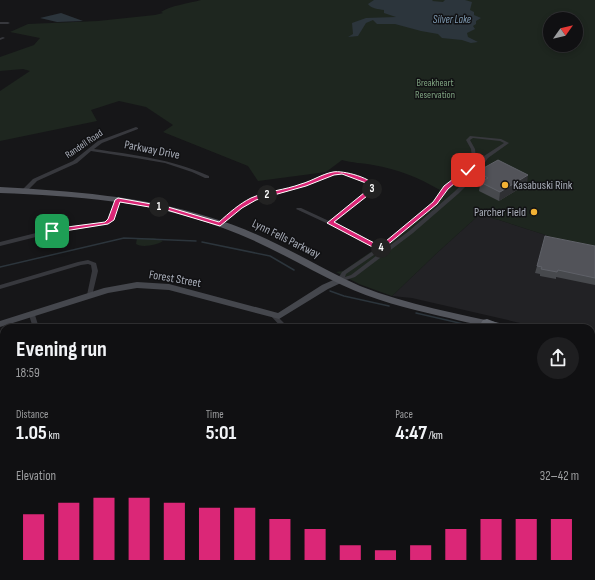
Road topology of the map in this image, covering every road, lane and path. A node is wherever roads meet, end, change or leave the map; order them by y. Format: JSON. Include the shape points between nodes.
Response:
{"nodes":[{"id":1,"x":0,"y":23,"type":"edge"},
{"id":2,"x":8,"y":23,"type":"dead end"},
{"id":3,"x":136,"y":128,"type":"dead end"},
{"id":4,"x":91,"y":150,"type":"junction"},
{"id":5,"x":473,"y":161,"type":"junction"},
{"id":6,"x":482,"y":162,"type":"junction"},
{"id":7,"x":207,"y":177,"type":"dead end"},
{"id":8,"x":456,"y":180,"type":"junction"},
{"id":9,"x":465,"y":184,"type":"junction"},
{"id":10,"x":0,"y":190,"type":"edge"},
{"id":11,"x":24,"y":191,"type":"junction"},
{"id":12,"x":118,"y":200,"type":"junction"},
{"id":13,"x":299,"y":209,"type":"dead end"},
{"id":14,"x":330,"y":223,"type":"junction"},
{"id":15,"x":220,"y":224,"type":"junction"},
{"id":16,"x":0,"y":244,"type":"edge"},
{"id":17,"x":380,"y":249,"type":"junction"},
{"id":18,"x":340,"y":280,"type":"junction"},
{"id":19,"x":0,"y":287,"type":"edge"},
{"id":20,"x":90,"y":295,"type":"junction"},
{"id":21,"x":32,"y":315,"type":"junction"},
{"id":22,"x":274,"y":316,"type":"junction"},
{"id":23,"x":487,"y":323,"type":"joint"},
{"id":24,"x":0,"y":324,"type":"edge"},
{"id":25,"x":35,"y":324,"type":"edge"},
{"id":26,"x":282,"y":324,"type":"edge"},
{"id":27,"x":491,"y":324,"type":"edge"}],
"edges":[{"from":1,"to":2,"type":"street"},
{"from":3,"to":4,"type":"street","name":"Randell Road","via":[[103,140]]},
{"from":4,"to":7,"type":"street","name":"Parkway Drive","via":[[168,162]]},
{"from":4,"to":11,"type":"street","name":"Randell Road","via":[[71,164],[39,177]]},
{"from":5,"to":6,"type":"street"},
{"from":5,"to":6,"type":"street","via":[[469,138],[501,140],[507,143]]},
{"from":5,"to":8,"type":"street","via":[[468,170]]},
{"from":6,"to":9,"type":"street"},
{"from":8,"to":9,"type":"street"},
{"from":8,"to":17,"type":"street","via":[[435,203]]},
{"from":9,"to":18,"type":"street","via":[[388,250],[353,276]]},
{"from":10,"to":11,"type":"main road","name":"Lynn Fells Parkway"},
{"from":11,"to":12,"type":"main road","name":"Lynn Fells Parkway"},
{"from":12,"to":15,"type":"main road","name":"Lynn Fells Parkway","via":[[168,209]]},
{"from":12,"to":16,"type":"street","via":[[111,220],[104,224],[52,231]]},
{"from":13,"to":14,"type":"street"},
{"from":14,"to":15,"type":"street","via":[[371,191],[371,184],[347,174],[333,173],[304,185],[250,201]]},
{"from":14,"to":17,"type":"street"},
{"from":15,"to":18,"type":"main road","name":"Lynn Fells Parkway","via":[[270,244]]},
{"from":17,"to":18,"type":"street","via":[[344,273]]},
{"from":18,"to":22,"type":"street","via":[[281,315]]},
{"from":18,"to":23,"type":"main road","name":"Lynn Fells Parkway","via":[[390,299]]},
{"from":19,"to":20,"type":"street","via":[[88,262],[94,264],[95,269]]},
{"from":20,"to":21,"type":"street","name":"Forest Street"},
{"from":20,"to":22,"type":"street","name":"Forest Street","via":[[127,286],[163,286],[245,306]]},
{"from":21,"to":24,"type":"street","name":"Forest Street"},
{"from":21,"to":25,"type":"street"},
{"from":22,"to":26,"type":"street"},
{"from":23,"to":27,"type":"main road","name":"Lynn Fells Parkway"}]}
